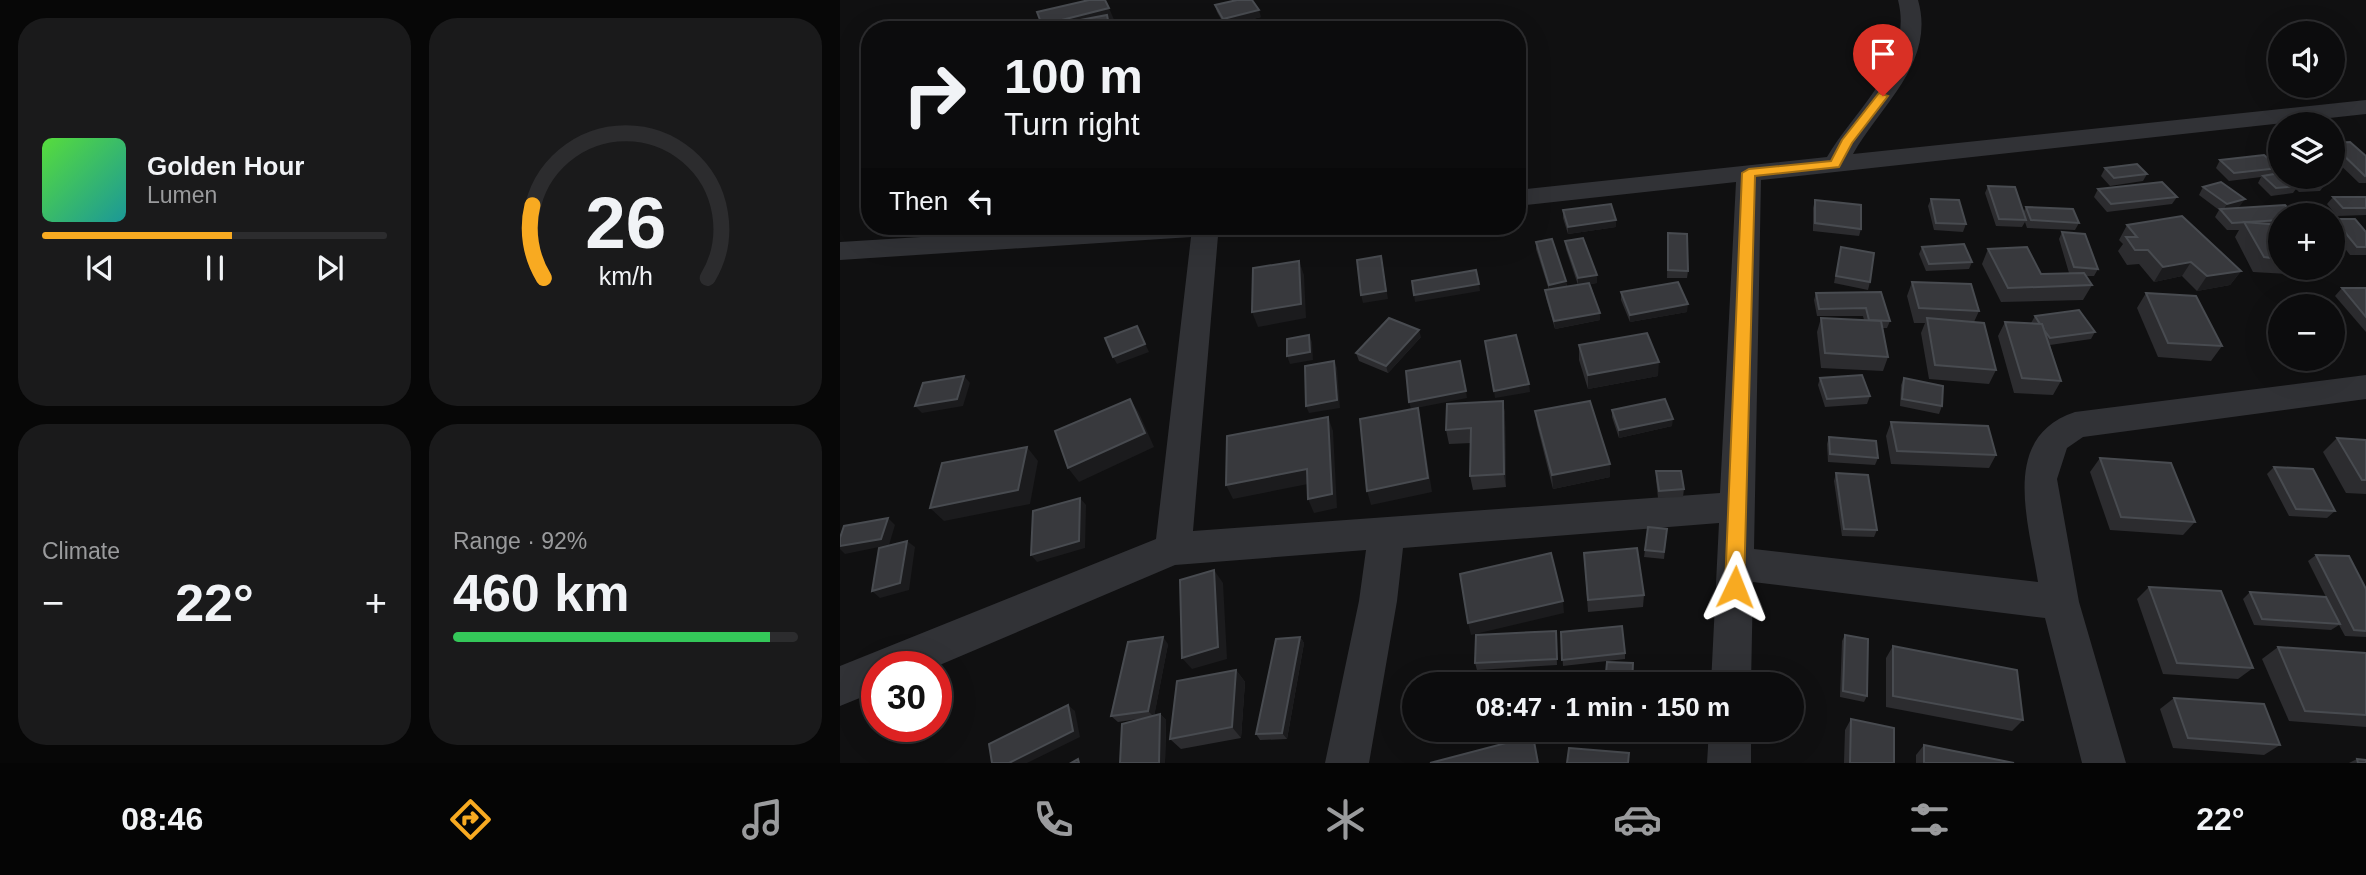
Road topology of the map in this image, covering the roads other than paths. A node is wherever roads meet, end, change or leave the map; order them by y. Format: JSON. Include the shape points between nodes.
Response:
{"nodes":[{"id":1,"x":1908,"y":0,"type":"edge"},
{"id":2,"x":2366,"y":107,"type":"edge"},
{"id":3,"x":1835,"y":164,"type":"junction"},
{"id":4,"x":1749,"y":173,"type":"junction"},
{"id":5,"x":1526,"y":197,"type":"edge"},
{"id":6,"x":1088,"y":235,"type":"edge"},
{"id":7,"x":1219,"y":235,"type":"edge"},
{"id":8,"x":840,"y":250,"type":"edge"},
{"id":9,"x":2366,"y":387,"type":"edge"},
{"id":10,"x":1738,"y":507,"type":"junction"},
{"id":11,"x":1387,"y":532,"type":"junction"},
{"id":12,"x":1173,"y":549,"type":"junction"},
{"id":13,"x":1736,"y":563,"type":"junction"},
{"id":14,"x":2060,"y":602,"type":"junction"},
{"id":15,"x":927,"y":651,"type":"edge"},
{"id":16,"x":1731,"y":672,"type":"edge"},
{"id":17,"x":861,"y":677,"type":"edge"},
{"id":18,"x":840,"y":686,"type":"edge"},
{"id":19,"x":1730,"y":742,"type":"edge"},
{"id":20,"x":1347,"y":763,"type":"edge"},
{"id":21,"x":1729,"y":763,"type":"edge"},
{"id":22,"x":2104,"y":763,"type":"edge"}],
"edges":[{"from":1,"to":3,"type":"street","via":[[1914,24],[1904,55],[1883,96]]},
{"from":2,"to":3,"type":"street"},
{"from":3,"to":4,"type":"street"},
{"from":4,"to":5,"type":"street"},
{"from":4,"to":10,"type":"street"},
{"from":6,"to":8,"type":"street"},
{"from":7,"to":12,"type":"street"},
{"from":9,"to":14,"type":"street","via":[[2075,425],[2054,439],[2040,479]]},
{"from":10,"to":11,"type":"street"},
{"from":10,"to":13,"type":"street"},
{"from":11,"to":12,"type":"street"},
{"from":11,"to":20,"type":"street"},
{"from":12,"to":15,"type":"street"},
{"from":13,"to":14,"type":"street"},
{"from":13,"to":16,"type":"street"},
{"from":14,"to":22,"type":"street"},
{"from":17,"to":18,"type":"street"},
{"from":19,"to":21,"type":"street"}]}
